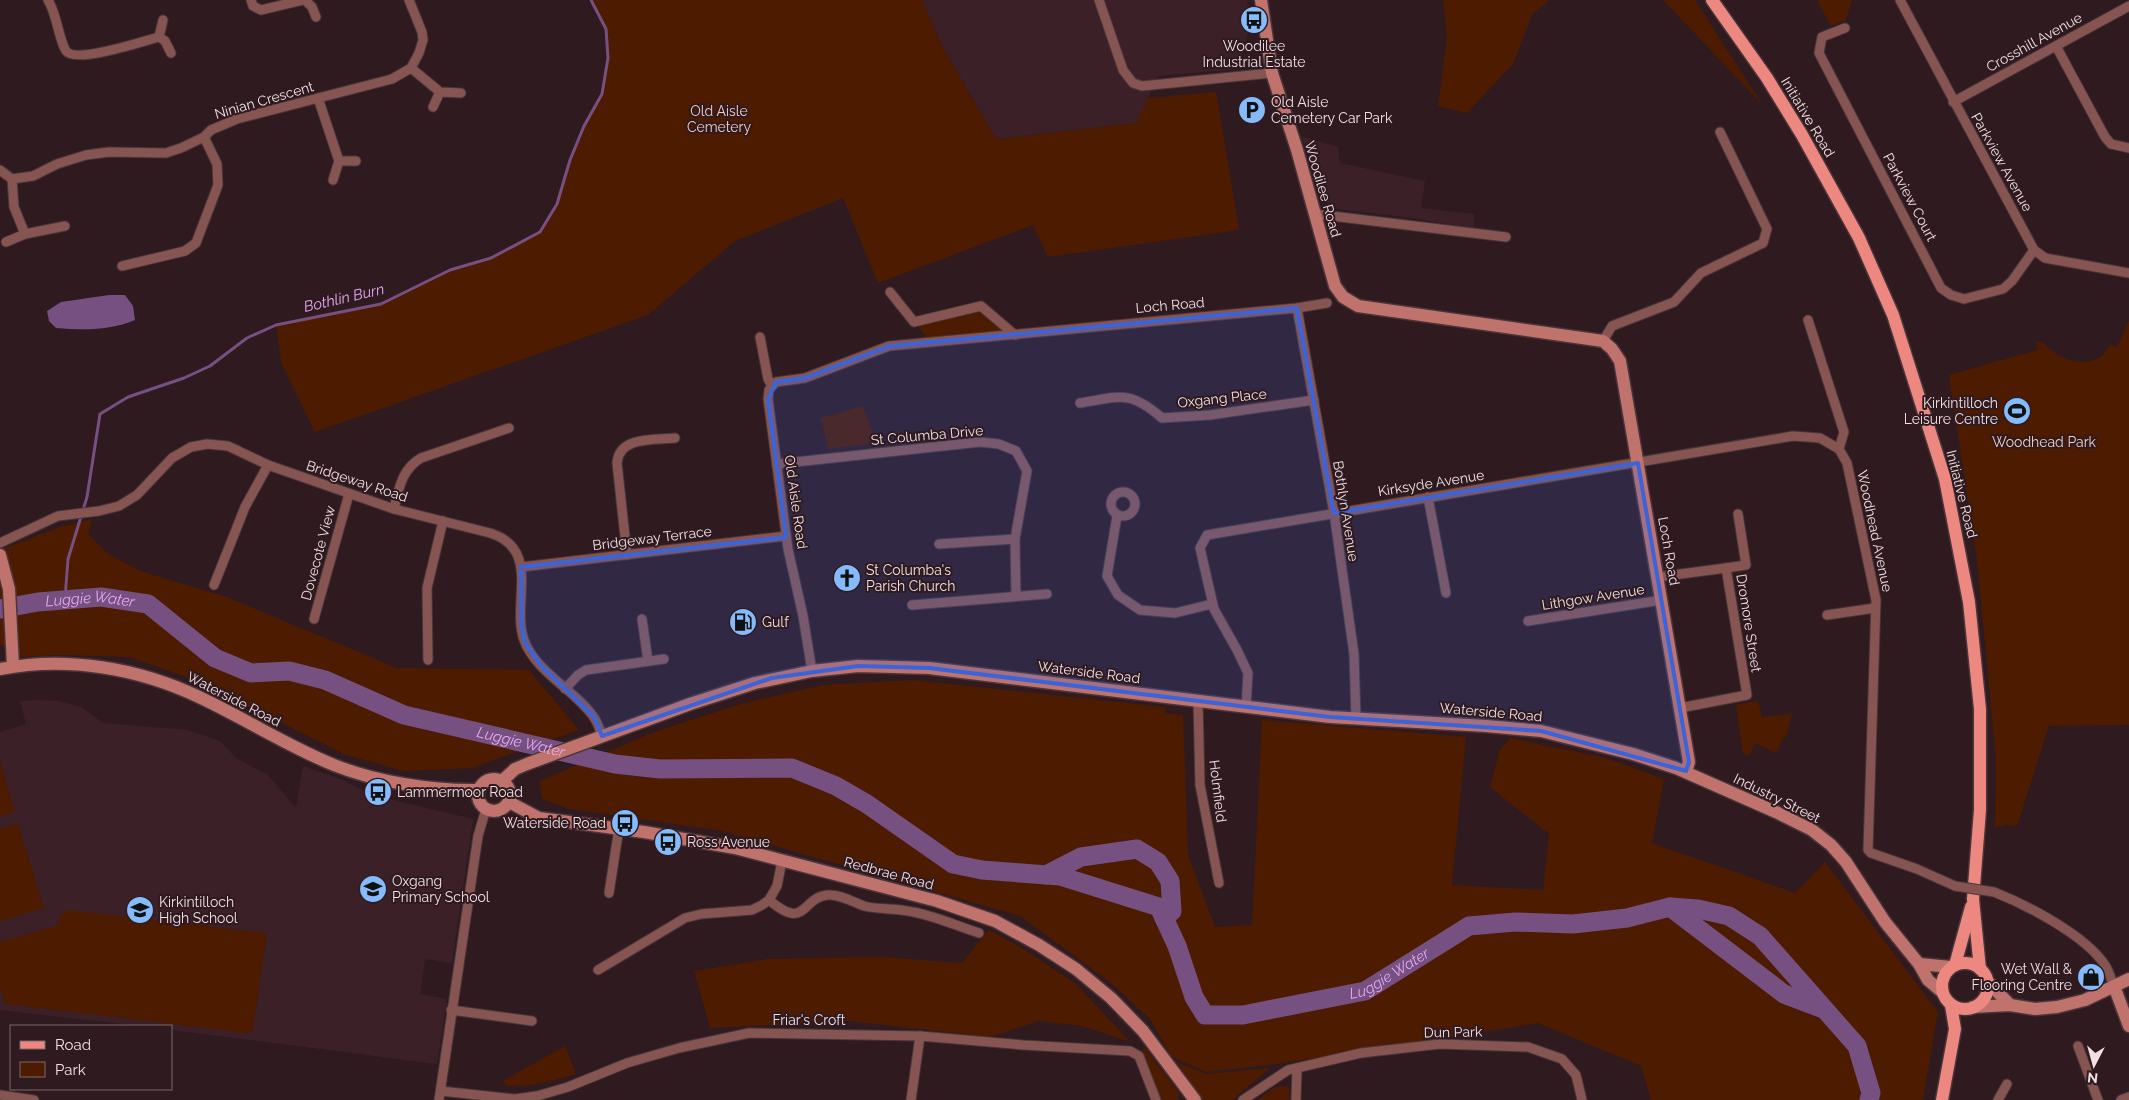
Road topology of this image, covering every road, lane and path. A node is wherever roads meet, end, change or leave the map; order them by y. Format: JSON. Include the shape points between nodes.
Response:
{"nodes":[{"id":1,"x":48,"y":0,"type":"edge"},
{"id":2,"x":251,"y":0,"type":"edge"},
{"id":3,"x":304,"y":0,"type":"edge"},
{"id":4,"x":409,"y":0,"type":"edge"},
{"id":5,"x":1099,"y":0,"type":"edge"},
{"id":6,"x":1261,"y":0,"type":"edge"},
{"id":7,"x":1712,"y":0,"type":"edge"},
{"id":8,"x":1900,"y":0,"type":"edge"},
{"id":9,"x":2129,"y":6,"type":"edge"},
{"id":10,"x":316,"y":16,"type":"dead end"},
{"id":11,"x":163,"y":20,"type":"dead end"},
{"id":12,"x":1845,"y":28,"type":"dead end"},
{"id":13,"x":159,"y":37,"type":"junction"},
{"id":14,"x":2056,"y":46,"type":"junction"},
{"id":15,"x":171,"y":53,"type":"dead end"},
{"id":16,"x":411,"y":68,"type":"junction"},
{"id":17,"x":1272,"y":73,"type":"junction"},
{"id":18,"x":440,"y":92,"type":"junction"},
{"id":19,"x":461,"y":93,"type":"dead end"},
{"id":20,"x":318,"y":98,"type":"junction"},
{"id":21,"x":1953,"y":102,"type":"junction"},
{"id":22,"x":433,"y":107,"type":"dead end"},
{"id":23,"x":1720,"y":132,"type":"dead end"},
{"id":24,"x":204,"y":137,"type":"junction"},
{"id":25,"x":2129,"y":148,"type":"edge"},
{"id":26,"x":339,"y":161,"type":"junction"},
{"id":27,"x":356,"y":162,"type":"dead end"},
{"id":28,"x":0,"y":170,"type":"edge"},
{"id":29,"x":12,"y":179,"type":"junction"},
{"id":30,"x":333,"y":180,"type":"dead end"},
{"id":31,"x":1315,"y":214,"type":"junction"},
{"id":32,"x":65,"y":226,"type":"dead end"},
{"id":33,"x":25,"y":234,"type":"junction"},
{"id":34,"x":1506,"y":237,"type":"dead end"},
{"id":35,"x":6,"y":242,"type":"dead end"},
{"id":36,"x":2034,"y":250,"type":"junction"},
{"id":37,"x":122,"y":266,"type":"dead end"},
{"id":38,"x":2129,"y":273,"type":"edge"},
{"id":39,"x":890,"y":292,"type":"dead end"},
{"id":40,"x":1328,"y":303,"type":"dead end"},
{"id":41,"x":1297,"y":308,"type":"junction"},
{"id":42,"x":1808,"y":320,"type":"dead end"},
{"id":43,"x":1015,"y":335,"type":"junction"},
{"id":44,"x":760,"y":337,"type":"dead end"},
{"id":45,"x":1603,"y":342,"type":"junction"},
{"id":46,"x":772,"y":386,"type":"junction"},
{"id":47,"x":1314,"y":400,"type":"junction"},
{"id":48,"x":1080,"y":403,"type":"dead end"},
{"id":49,"x":508,"y":428,"type":"dead end"},
{"id":50,"x":676,"y":438,"type":"dead end"},
{"id":51,"x":1839,"y":448,"type":"junction"},
{"id":52,"x":1638,"y":463,"type":"junction"},
{"id":53,"x":777,"y":464,"type":"junction"},
{"id":54,"x":268,"y":465,"type":"junction"},
{"id":55,"x":349,"y":494,"type":"junction"},
{"id":56,"x":1428,"y":497,"type":"junction"},
{"id":57,"x":394,"y":509,"type":"junction"},
{"id":58,"x":1334,"y":513,"type":"junction"},
{"id":59,"x":1738,"y":514,"type":"dead end"},
{"id":60,"x":1118,"y":516,"type":"dead end"},
{"id":61,"x":443,"y":521,"type":"junction"},
{"id":62,"x":786,"y":536,"type":"junction"},
{"id":63,"x":1015,"y":539,"type":"junction"},
{"id":64,"x":0,"y":543,"type":"edge"},
{"id":65,"x":939,"y":544,"type":"dead end"},
{"id":66,"x":0,"y":555,"type":"edge"},
{"id":67,"x":627,"y":555,"type":"junction"},
{"id":68,"x":521,"y":567,"type":"junction"},
{"id":69,"x":1726,"y":568,"type":"junction"},
{"id":70,"x":1658,"y":577,"type":"junction"},
{"id":71,"x":214,"y":585,"type":"dead end"},
{"id":72,"x":1446,"y":593,"type":"dead end"},
{"id":73,"x":1048,"y":594,"type":"dead end"},
{"id":74,"x":1016,"y":596,"type":"junction"},
{"id":75,"x":1662,"y":600,"type":"junction"},
{"id":76,"x":1212,"y":604,"type":"junction"},
{"id":77,"x":912,"y":605,"type":"dead end"},
{"id":78,"x":1875,"y":608,"type":"junction"},
{"id":79,"x":1827,"y":615,"type":"dead end"},
{"id":80,"x":314,"y":619,"type":"dead end"},
{"id":81,"x":642,"y":619,"type":"dead end"},
{"id":82,"x":1528,"y":621,"type":"dead end"},
{"id":83,"x":664,"y":659,"type":"dead end"},
{"id":84,"x":428,"y":660,"type":"dead end"},
{"id":85,"x":648,"y":660,"type":"junction"},
{"id":86,"x":13,"y":666,"type":"junction"},
{"id":87,"x":0,"y":669,"type":"edge"},
{"id":88,"x":812,"y":671,"type":"junction"},
{"id":89,"x":565,"y":689,"type":"junction"},
{"id":90,"x":1198,"y":701,"type":"junction"},
{"id":91,"x":1246,"y":707,"type":"junction"},
{"id":92,"x":1680,"y":708,"type":"junction"},
{"id":93,"x":1356,"y":719,"type":"junction"},
{"id":94,"x":602,"y":736,"type":"junction"},
{"id":95,"x":1686,"y":771,"type":"junction"},
{"id":96,"x":502,"y":781,"type":"junction"},
{"id":97,"x":478,"y":790,"type":"junction"},
{"id":98,"x":509,"y":802,"type":"junction"},
{"id":99,"x":486,"y":809,"type":"junction"},
{"id":100,"x":618,"y":828,"type":"junction"},
{"id":101,"x":782,"y":860,"type":"junction"},
{"id":102,"x":1219,"y":883,"type":"dead end"},
{"id":103,"x":609,"y":893,"type":"dead end"},
{"id":104,"x":1973,"y":899,"type":"junction"},
{"id":105,"x":768,"y":900,"type":"junction"},
{"id":106,"x":979,"y":933,"type":"dead end"},
{"id":107,"x":1920,"y":964,"type":"junction"},
{"id":108,"x":1953,"y":966,"type":"junction"},
{"id":109,"x":1980,"y":969,"type":"junction"},
{"id":110,"x":598,"y":970,"type":"dead end"},
{"id":111,"x":2129,"y":979,"type":"edge"},
{"id":112,"x":1987,"y":981,"type":"junction"},
{"id":113,"x":2114,"y":986,"type":"junction"},
{"id":114,"x":1942,"y":992,"type":"junction"},
{"id":115,"x":1951,"y":1004,"type":"junction"},
{"id":116,"x":2010,"y":1005,"type":"junction"},
{"id":117,"x":1972,"y":1008,"type":"junction"},
{"id":118,"x":451,"y":1010,"type":"junction"},
{"id":119,"x":532,"y":1021,"type":"dead end"},
{"id":120,"x":2129,"y":1026,"type":"edge"},
{"id":121,"x":1955,"y":1029,"type":"junction"},
{"id":122,"x":920,"y":1036,"type":"junction"},
{"id":123,"x":2078,"y":1046,"type":"dead end"},
{"id":124,"x":1298,"y":1068,"type":"junction"},
{"id":125,"x":2007,"y":1084,"type":"dead end"},
{"id":126,"x":0,"y":1095,"type":"edge"},
{"id":127,"x":440,"y":1096,"type":"edge"},
{"id":128,"x":2129,"y":1097,"type":"edge"},
{"id":129,"x":34,"y":1100,"type":"edge"},
{"id":130,"x":911,"y":1100,"type":"edge"},
{"id":131,"x":1156,"y":1100,"type":"edge"},
{"id":132,"x":1195,"y":1100,"type":"edge"},
{"id":133,"x":1243,"y":1100,"type":"edge"},
{"id":134,"x":1296,"y":1100,"type":"edge"},
{"id":135,"x":1582,"y":1100,"type":"edge"},
{"id":136,"x":1942,"y":1100,"type":"edge"},
{"id":137,"x":1998,"y":1100,"type":"edge"},
{"id":138,"x":2098,"y":1100,"type":"edge"},
{"id":139,"x":2121,"y":1100,"type":"edge"}],
"edges":[{"from":1,"to":13,"type":"street","via":[[66,50],[71,55],[86,56]]},
{"from":2,"to":3,"type":"street","via":[[253,6],[261,10]]},
{"from":3,"to":10,"type":"street"},
{"from":4,"to":16,"type":"street","via":[[423,40]]},
{"from":5,"to":17,"type":"street","via":[[1123,70],[1133,83],[1142,86]]},
{"from":6,"to":17,"type":"main road","name":"Woodilee Road"},
{"from":7,"to":104,"type":"main road","name":"Initiative Road","via":[[1802,135],[1858,238],[1892,315],[1945,479],[1969,602],[1980,709],[1980,810]]},
{"from":8,"to":21,"type":"street","name":"Parkview Avenue"},
{"from":9,"to":14,"type":"street","name":"Crosshill Avenue"},
{"from":11,"to":13,"type":"street"},
{"from":12,"to":36,"type":"street","name":"Parkview Court","via":[[1822,37],[1818,52],[1941,288],[1964,299],[2003,289]]},
{"from":13,"to":15,"type":"street"},
{"from":14,"to":21,"type":"street","name":"Crosshill Avenue"},
{"from":14,"to":25,"type":"street","via":[[2111,144]]},
{"from":16,"to":18,"type":"street"},
{"from":16,"to":20,"type":"street","name":"Ninian Crescent","via":[[392,79]]},
{"from":17,"to":31,"type":"main road","name":"Woodilee Road"},
{"from":18,"to":19,"type":"street"},
{"from":18,"to":22,"type":"street"},
{"from":20,"to":24,"type":"street","name":"Ninian Crescent","via":[[237,119],[211,130]]},
{"from":20,"to":26,"type":"street"},
{"from":21,"to":36,"type":"street","name":"Parkview Avenue"},
{"from":23,"to":45,"type":"street","via":[[1766,229],[1763,243],[1701,273],[1674,302],[1612,326]]},
{"from":24,"to":29,"type":"street","name":"Ninian Crescent","via":[[166,153],[86,155],[57,164],[34,176]]},
{"from":24,"to":37,"type":"street","via":[[217,164],[218,184],[196,243],[185,251]]},
{"from":26,"to":27,"type":"street"},
{"from":26,"to":30,"type":"street"},
{"from":28,"to":29,"type":"street"},
{"from":29,"to":33,"type":"street","via":[[14,207]]},
{"from":31,"to":34,"type":"street"},
{"from":31,"to":45,"type":"main road","name":"Woodilee Road","via":[[1335,286],[1343,297],[1358,306]]},
{"from":32,"to":33,"type":"street"},
{"from":33,"to":35,"type":"street"},
{"from":36,"to":38,"type":"street","via":[[2045,258]]},
{"from":39,"to":43,"type":"street","via":[[914,322],[982,306]]},
{"from":40,"to":41,"type":"street","name":"Loch Road"},
{"from":41,"to":43,"type":"street","name":"Loch Road"},
{"from":41,"to":47,"type":"street","name":"Bothlyn Avenue"},
{"from":42,"to":51,"type":"street","name":"Woodhead Avenue","via":[[1844,432]]},
{"from":43,"to":46,"type":"street","name":"Loch Road","via":[[888,346],[805,378],[776,382]]},
{"from":44,"to":46,"type":"street","name":"Old Aisle Road"},
{"from":45,"to":52,"type":"main road","name":"Loch Road","via":[[1620,361]]},
{"from":46,"to":53,"type":"street","name":"Old Aisle Road","via":[[768,399]]},
{"from":47,"to":48,"type":"street","name":"Oxgang Place","via":[[1210,415],[1162,418],[1148,406],[1125,396]]},
{"from":47,"to":58,"type":"street","name":"Bothlyn Avenue"},
{"from":49,"to":57,"type":"street","via":[[414,462],[404,475]]},
{"from":50,"to":67,"type":"street","via":[[633,442],[619,453],[617,463]]},
{"from":51,"to":52,"type":"street","name":"Kirksyde Avenue","via":[[1820,438],[1793,436]]},
{"from":51,"to":78,"type":"street","name":"Woodhead Avenue","via":[[1847,463]]},
{"from":52,"to":56,"type":"street","name":"Kirksyde Avenue"},
{"from":52,"to":70,"type":"main road","name":"Loch Road"},
{"from":53,"to":62,"type":"street","name":"Old Aisle Road"},
{"from":53,"to":63,"type":"street","name":"St Columba Drive","via":[[980,442],[999,444],[1016,451],[1027,471]]},
{"from":54,"to":55,"type":"street","name":"Bridgeway Road"},
{"from":54,"to":64,"type":"street","name":"Bridgeway Road","via":[[228,446],[207,444],[191,447],[172,458],[137,495],[119,506],[98,512],[58,516]]},
{"from":54,"to":71,"type":"street","via":[[245,507]]},
{"from":55,"to":57,"type":"street","name":"Bridgeway Road"},
{"from":55,"to":80,"type":"street","name":"Dovecote View"},
{"from":56,"to":58,"type":"street","name":"Kirksyde Avenue"},
{"from":56,"to":72,"type":"street"},
{"from":57,"to":61,"type":"street","name":"Bridgeway Road"},
{"from":58,"to":76,"type":"street","name":"Kirksyde Avenue","via":[[1207,535],[1200,548]]},
{"from":58,"to":93,"type":"street","name":"Bothlyn Avenue","via":[[1354,654]]},
{"from":59,"to":69,"type":"street","name":"Dromore Street","via":[[1746,565]]},
{"from":60,"to":76,"type":"street","via":[[1107,576],[1118,595],[1140,610],[1175,613]]},
{"from":61,"to":68,"type":"street","name":"Bridgeway Road","via":[[498,536],[511,545]]},
{"from":61,"to":84,"type":"street","via":[[427,588]]},
{"from":62,"to":67,"type":"street","name":"Bridgeway Terrace"},
{"from":62,"to":88,"type":"street","name":"Old Aisle Road"},
{"from":63,"to":65,"type":"street"},
{"from":63,"to":74,"type":"street","name":"St Columba Drive"},
{"from":66,"to":86,"type":"main road","via":[[10,601]]},
{"from":67,"to":68,"type":"street","name":"Bridgeway Terrace"},
{"from":68,"to":89,"type":"street","name":"Bridgeway Road","via":[[520,623],[523,638],[530,654]]},
{"from":69,"to":70,"type":"street"},
{"from":69,"to":92,"type":"street","name":"Dromore Street","via":[[1747,695]]},
{"from":70,"to":75,"type":"main road","name":"Loch Road"},
{"from":73,"to":74,"type":"street"},
{"from":74,"to":77,"type":"street"},
{"from":75,"to":82,"type":"street","name":"Lithgow Avenue"},
{"from":75,"to":92,"type":"main road","name":"Loch Road"},
{"from":76,"to":91,"type":"street","name":"Kirksyde Avenue","via":[[1248,673]]},
{"from":78,"to":79,"type":"street"},
{"from":78,"to":113,"type":"street","name":"Woodhead Avenue","bridge":true,"via":[[1867,845],[1871,853],[1955,886],[1994,892],[2023,903],[2082,942],[2104,964]]},
{"from":81,"to":85,"type":"street"},
{"from":83,"to":85,"type":"street"},
{"from":85,"to":89,"type":"street","via":[[586,670]]},
{"from":86,"to":87,"type":"main road","name":"Waterside Road"},
{"from":86,"to":97,"type":"main road","name":"Waterside Road","via":[[86,665],[156,680],[200,697],[350,771],[391,782]]},
{"from":88,"to":90,"type":"main road","name":"Waterside Road","via":[[858,666],[929,668]]},
{"from":88,"to":94,"type":"main road","name":"Waterside Road","via":[[727,691]]},
{"from":89,"to":94,"type":"street","name":"Bridgeway Road","via":[[594,717]]},
{"from":90,"to":91,"type":"main road","name":"Waterside Road"},
{"from":90,"to":102,"type":"street","name":"Holmfield","via":[[1200,785]]},
{"from":91,"to":93,"type":"main road","name":"Waterside Road"},
{"from":92,"to":95,"type":"main road","name":"Loch Road","via":[[1689,762]]},
{"from":93,"to":95,"type":"main road","name":"Waterside Road","via":[[1542,731]]},
{"from":94,"to":96,"type":"main road","name":"Waterside Road","via":[[515,769]]},
{"from":95,"to":107,"type":"main road","name":"Industry Street","via":[[1802,824],[1831,845],[1846,862],[1885,922]]},
{"from":96,"to":97,"type":"main road","via":[[492,778]]},
{"from":96,"to":98,"type":"main road","via":[[509,788]]},
{"from":97,"to":99,"type":"main road","via":[[479,802]]},
{"from":98,"to":99,"type":"main road","via":[[499,810]]},
{"from":98,"to":100,"type":"main road","name":"Redbrae Road","via":[[539,818]]},
{"from":99,"to":118,"type":"street","via":[[478,836]]},
{"from":100,"to":101,"type":"main road","name":"Redbrae Road"},
{"from":100,"to":103,"type":"street"},
{"from":101,"to":105,"type":"street","via":[[776,886]]},
{"from":101,"to":132,"type":"main road","name":"Redbrae Road","via":[[937,901],[995,921],[1038,945],[1076,969],[1111,998],[1143,1031]]},
{"from":104,"to":108,"type":"main road"},
{"from":104,"to":109,"type":"main road"},
{"from":105,"to":106,"type":"street","via":[[785,912],[793,913],[803,911],[822,896],[835,896],[873,908],[915,912]]},
{"from":105,"to":110,"type":"street","via":[[752,910],[684,918]]},
{"from":107,"to":108,"type":"main road"},
{"from":107,"to":114,"type":"main road","name":"Industry Street","via":[[1928,980]]},
{"from":108,"to":109,"type":"main road","via":[[1971,964]]},
{"from":108,"to":114,"type":"main road","via":[[1943,978]]},
{"from":109,"to":112,"type":"main road"},
{"from":111,"to":113,"type":"main road"},
{"from":112,"to":116,"type":"main road"},
{"from":112,"to":117,"type":"main road","via":[[1985,996]]},
{"from":113,"to":116,"type":"main road","via":[[2085,1000],[2057,1007],[2035,1009]]},
{"from":113,"to":120,"type":"main road"},
{"from":114,"to":115,"type":"main road"},
{"from":115,"to":117,"type":"main road","via":[[1958,1008]]},
{"from":115,"to":121,"type":"main road"},
{"from":116,"to":117,"type":"main road"},
{"from":117,"to":121,"type":"main road"},
{"from":118,"to":119,"type":"street"},
{"from":118,"to":127,"type":"street"},
{"from":121,"to":136,"type":"main road"},
{"from":122,"to":127,"type":"street","name":"Friar's Croft","via":[[749,1033],[628,1063],[568,1088],[537,1096],[515,1099]]},
{"from":122,"to":130,"type":"street"},
{"from":122,"to":131,"type":"street","name":"Friar's Croft","via":[[1134,1052],[1139,1056]]},
{"from":123,"to":138,"type":"street"},
{"from":124,"to":133,"type":"street","name":"Dun Park","via":[[1288,1070]]},
{"from":124,"to":134,"type":"street"},
{"from":124,"to":135,"type":"street","name":"Dun Park","via":[[1361,1053],[1440,1044],[1528,1047],[1562,1059],[1576,1075]]},
{"from":125,"to":137,"type":"street"},
{"from":126,"to":129,"type":"street"},
{"from":128,"to":139,"type":"street"}]}
